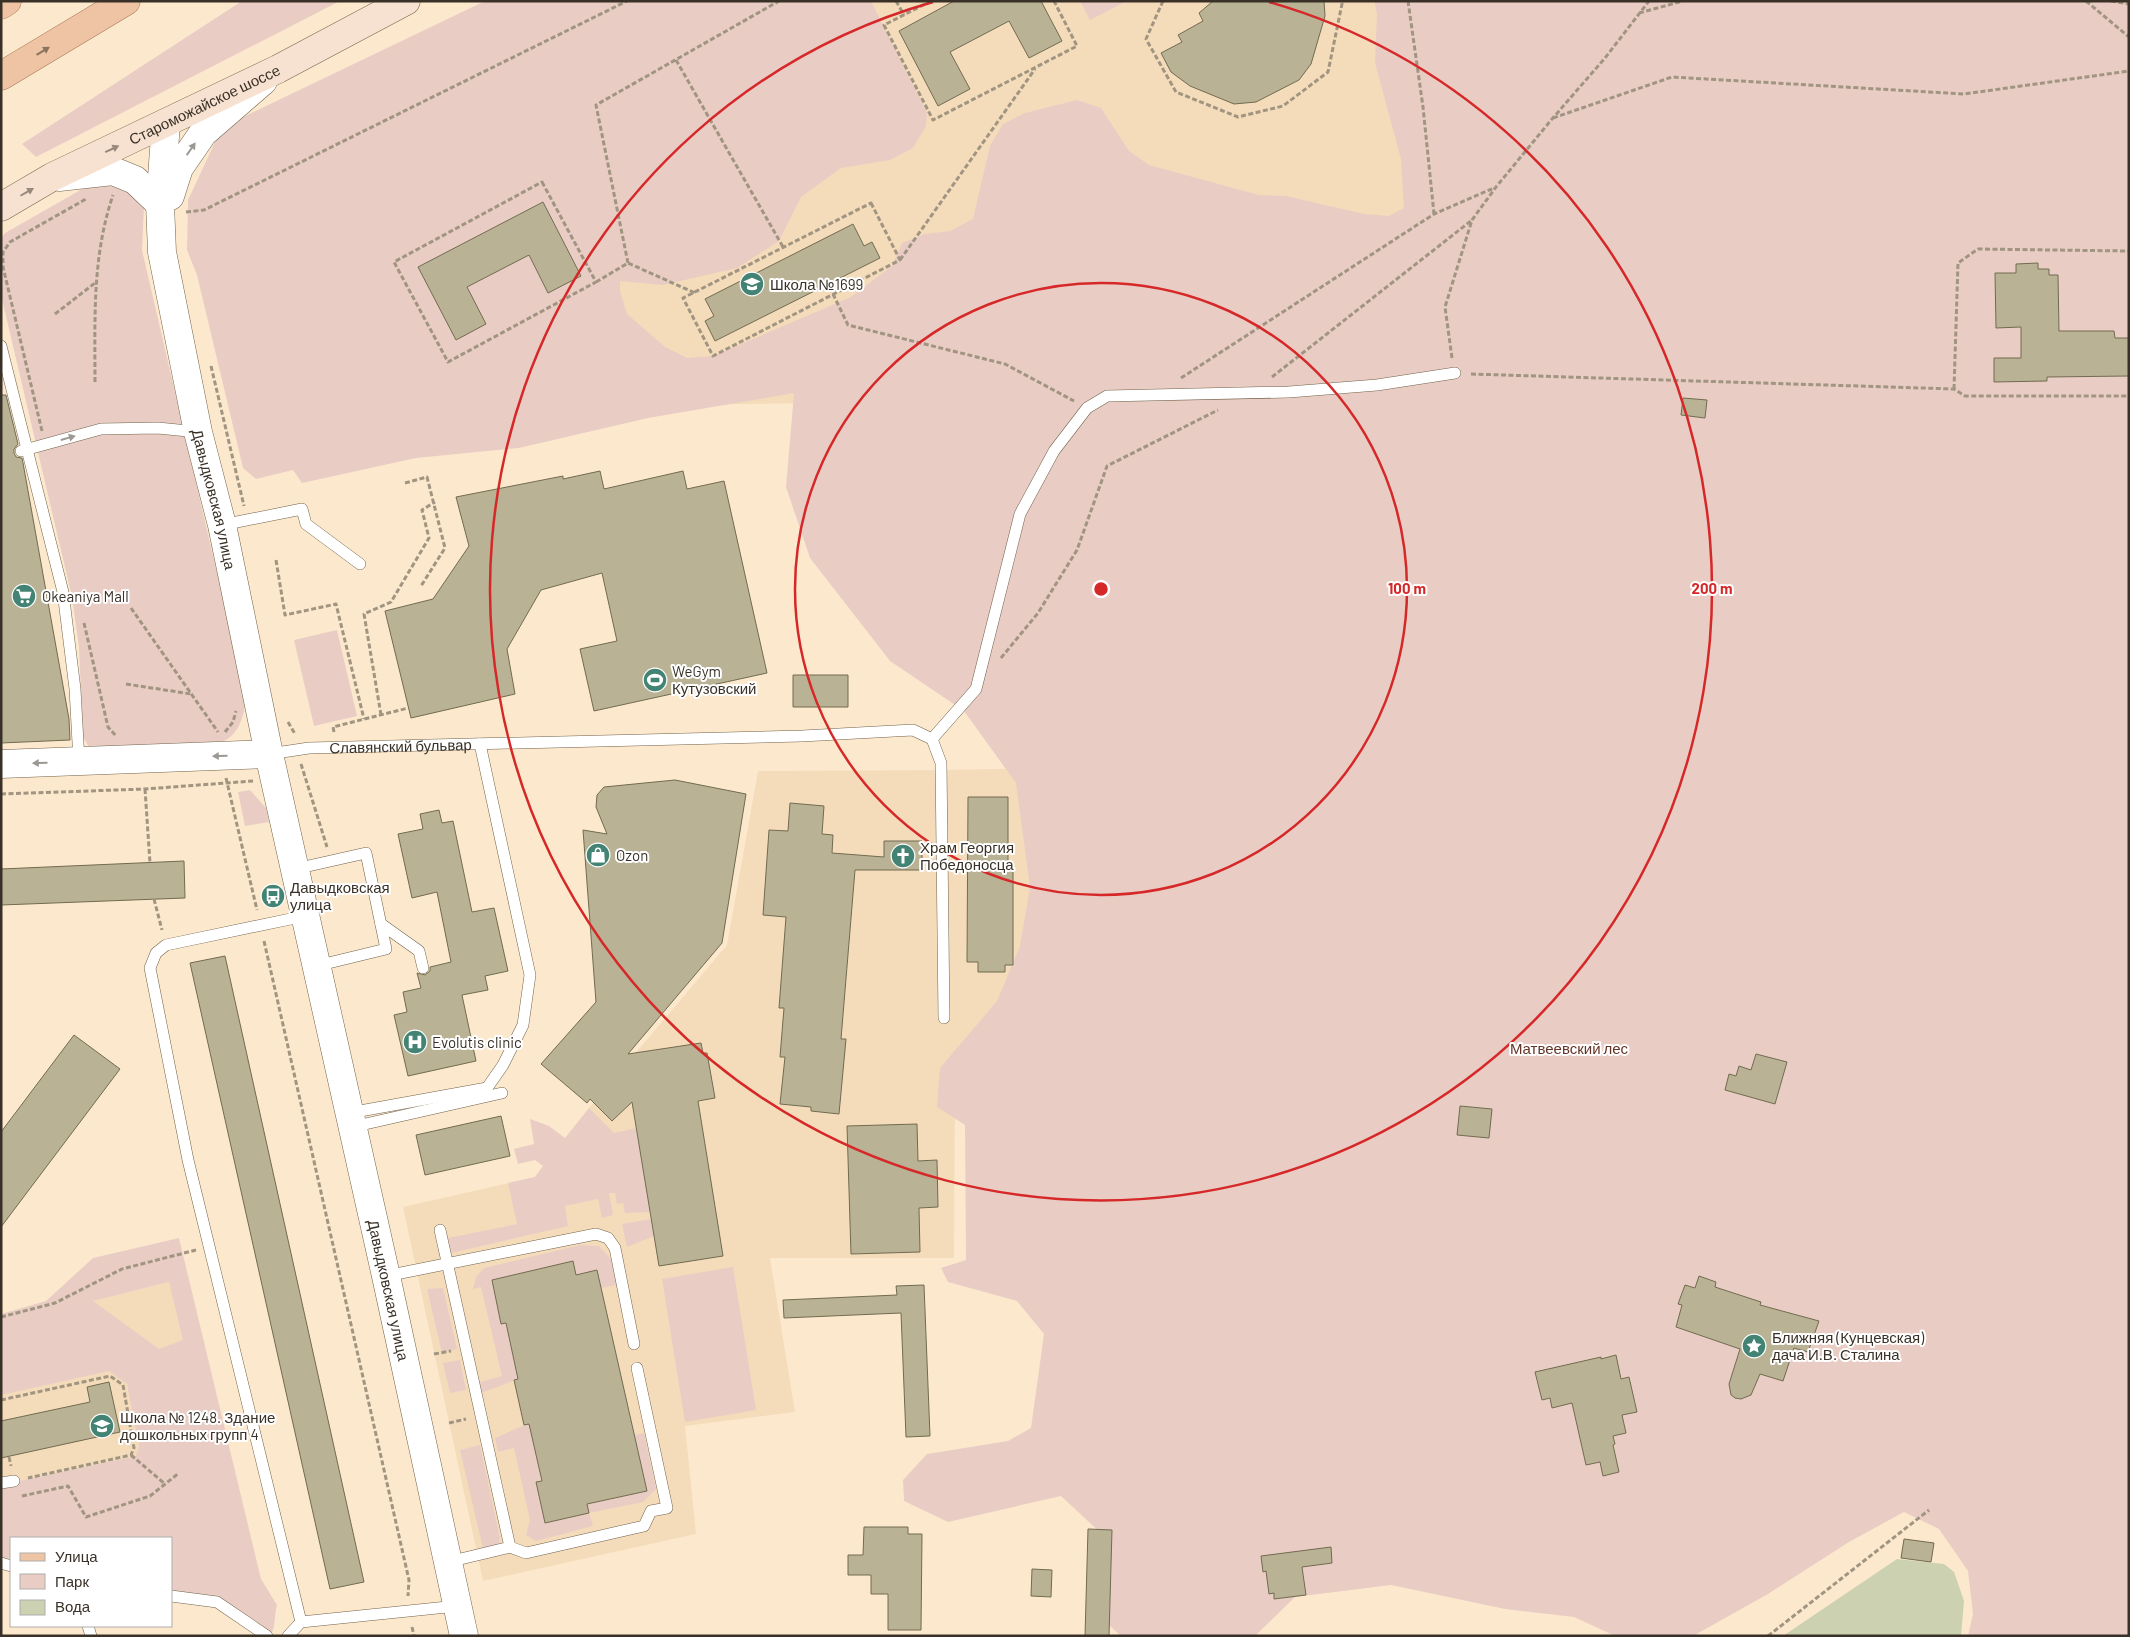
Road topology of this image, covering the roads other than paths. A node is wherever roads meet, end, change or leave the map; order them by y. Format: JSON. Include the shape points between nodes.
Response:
{"nodes":[{"id":1,"x":7,"y":1,"type":"edge"},
{"id":2,"x":126,"y":1,"type":"edge"},
{"id":3,"x":406,"y":1,"type":"edge"},
{"id":4,"x":1,"y":5,"type":"edge"},
{"id":5,"x":278,"y":69,"type":"junction"},
{"id":6,"x":1,"y":76,"type":"edge"},
{"id":7,"x":166,"y":123,"type":"junction"},
{"id":8,"x":52,"y":177,"type":"junction"},
{"id":9,"x":1,"y":207,"type":"edge"},
{"id":10,"x":167,"y":214,"type":"junction"},
{"id":11,"x":1,"y":346,"type":"edge"},
{"id":12,"x":1455,"y":373,"type":"road end"},
{"id":13,"x":198,"y":432,"type":"junction"},
{"id":14,"x":25,"y":451,"type":"junction"},
{"id":15,"x":222,"y":525,"type":"junction"},
{"id":16,"x":360,"y":564,"type":"dead end"},
{"id":17,"x":932,"y":739,"type":"junction"},
{"id":18,"x":480,"y":744,"type":"junction"},
{"id":19,"x":79,"y":761,"type":"junction"},
{"id":20,"x":1,"y":764,"type":"edge"},
{"id":21,"x":271,"y":766,"type":"junction"},
{"id":22,"x":295,"y":869,"type":"junction"},
{"id":23,"x":305,"y":916,"type":"junction"},
{"id":24,"x":381,"y":924,"type":"junction"},
{"id":25,"x":316,"y":966,"type":"junction"},
{"id":26,"x":423,"y":968,"type":"dead end"},
{"id":27,"x":944,"y":1018,"type":"dead end"},
{"id":28,"x":502,"y":1093,"type":"dead end"},
{"id":29,"x":351,"y":1120,"type":"junction"},
{"id":30,"x":440,"y":1230,"type":"dead end"},
{"id":31,"x":448,"y":1265,"type":"junction"},
{"id":32,"x":386,"y":1276,"type":"junction"},
{"id":33,"x":634,"y":1344,"type":"dead end"},
{"id":34,"x":638,"y":1368,"type":"dead end"},
{"id":35,"x":14,"y":1481,"type":"road end"},
{"id":36,"x":1,"y":1483,"type":"edge"},
{"id":37,"x":510,"y":1547,"type":"junction"},
{"id":38,"x":448,"y":1562,"type":"junction"},
{"id":39,"x":172,"y":1596,"type":"edge"},
{"id":40,"x":457,"y":1606,"type":"junction"},
{"id":41,"x":301,"y":1622,"type":"junction"},
{"id":42,"x":267,"y":1636,"type":"edge"},
{"id":43,"x":288,"y":1636,"type":"edge"},
{"id":44,"x":464,"y":1636,"type":"edge"}],
"edges":[{"from":1,"to":4,"type":"main road"},
{"from":6,"to":2,"type":"main road","one_way":true},
{"from":3,"to":5,"type":"main road","name":"Староможайское шоссе"},
{"from":5,"to":7,"type":"main road","name":"Староможайское шоссе"},
{"from":10,"to":5,"type":"street","one_way":true,"via":[[179,168],[203,133]]},
{"from":8,"to":7,"type":"main road","name":"Староможайское шоссе","one_way":true},
{"from":7,"to":10,"type":"street","name":"Давыдковская улица"},
{"from":9,"to":8,"type":"main road","name":"Староможайское шоссе","one_way":true},
{"from":8,"to":10,"type":"street","via":[[113,171],[135,180]]},
{"from":10,"to":13,"type":"street","name":"Давыдковская улица","via":[[162,252]]},
{"from":11,"to":14,"type":"lane"},
{"from":12,"to":17,"type":"lane","via":[[1377,385],[1252,394],[1107,396],[1088,408],[1054,451],[1020,514],[976,689]]},
{"from":14,"to":13,"type":"lane","one_way":true,"via":[[101,429],[158,428]]},
{"from":13,"to":15,"type":"street","name":"Давыдковская улица"},
{"from":14,"to":19,"type":"lane","via":[[63,592],[75,689]]},
{"from":15,"to":16,"type":"lane","via":[[302,509],[306,524]]},
{"from":15,"to":21,"type":"street","name":"Давыдковская улица"},
{"from":17,"to":18,"type":"lane","name":"Славянский бульвар","via":[[913,730]]},
{"from":17,"to":27,"type":"lane","via":[[941,763]]},
{"from":18,"to":21,"type":"lane","name":"Славянский бульвар","via":[[309,748]]},
{"from":18,"to":29,"type":"lane","via":[[530,975],[522,1025],[504,1065],[487,1088]]},
{"from":19,"to":20,"type":"street","name":"Славянский бульвар","one_way":true},
{"from":21,"to":19,"type":"street","name":"Славянский бульвар","one_way":true},
{"from":21,"to":22,"type":"street","name":"Давыдковская улица"},
{"from":22,"to":23,"type":"street","name":"Давыдковская улица"},
{"from":22,"to":24,"type":"lane","via":[[366,853]]},
{"from":23,"to":25,"type":"street","name":"Давыдковская улица"},
{"from":23,"to":41,"type":"lane","via":[[166,945],[156,953],[150,968],[188,1160]]},
{"from":24,"to":25,"type":"lane","via":[[386,949]]},
{"from":24,"to":26,"type":"lane","via":[[419,951]]},
{"from":25,"to":29,"type":"street","name":"Давыдковская улица"},
{"from":28,"to":29,"type":"lane"},
{"from":29,"to":32,"type":"street","name":"Давыдковская улица"},
{"from":30,"to":31,"type":"lane"},
{"from":31,"to":32,"type":"lane"},
{"from":31,"to":33,"type":"lane","via":[[596,1234],[608,1238],[616,1248]]},
{"from":31,"to":37,"type":"lane"},
{"from":32,"to":38,"type":"street","name":"Давыдковская улица"},
{"from":34,"to":37,"type":"lane","via":[[667,1508],[651,1511],[644,1526],[526,1553]]},
{"from":35,"to":36,"type":"lane"},
{"from":37,"to":38,"type":"lane"},
{"from":38,"to":40,"type":"street","name":"Давыдковская улица"},
{"from":39,"to":42,"type":"lane","via":[[217,1602]]},
{"from":40,"to":41,"type":"lane"},
{"from":40,"to":44,"type":"street","name":"Давыдковская улица"},
{"from":41,"to":43,"type":"lane"}]}
